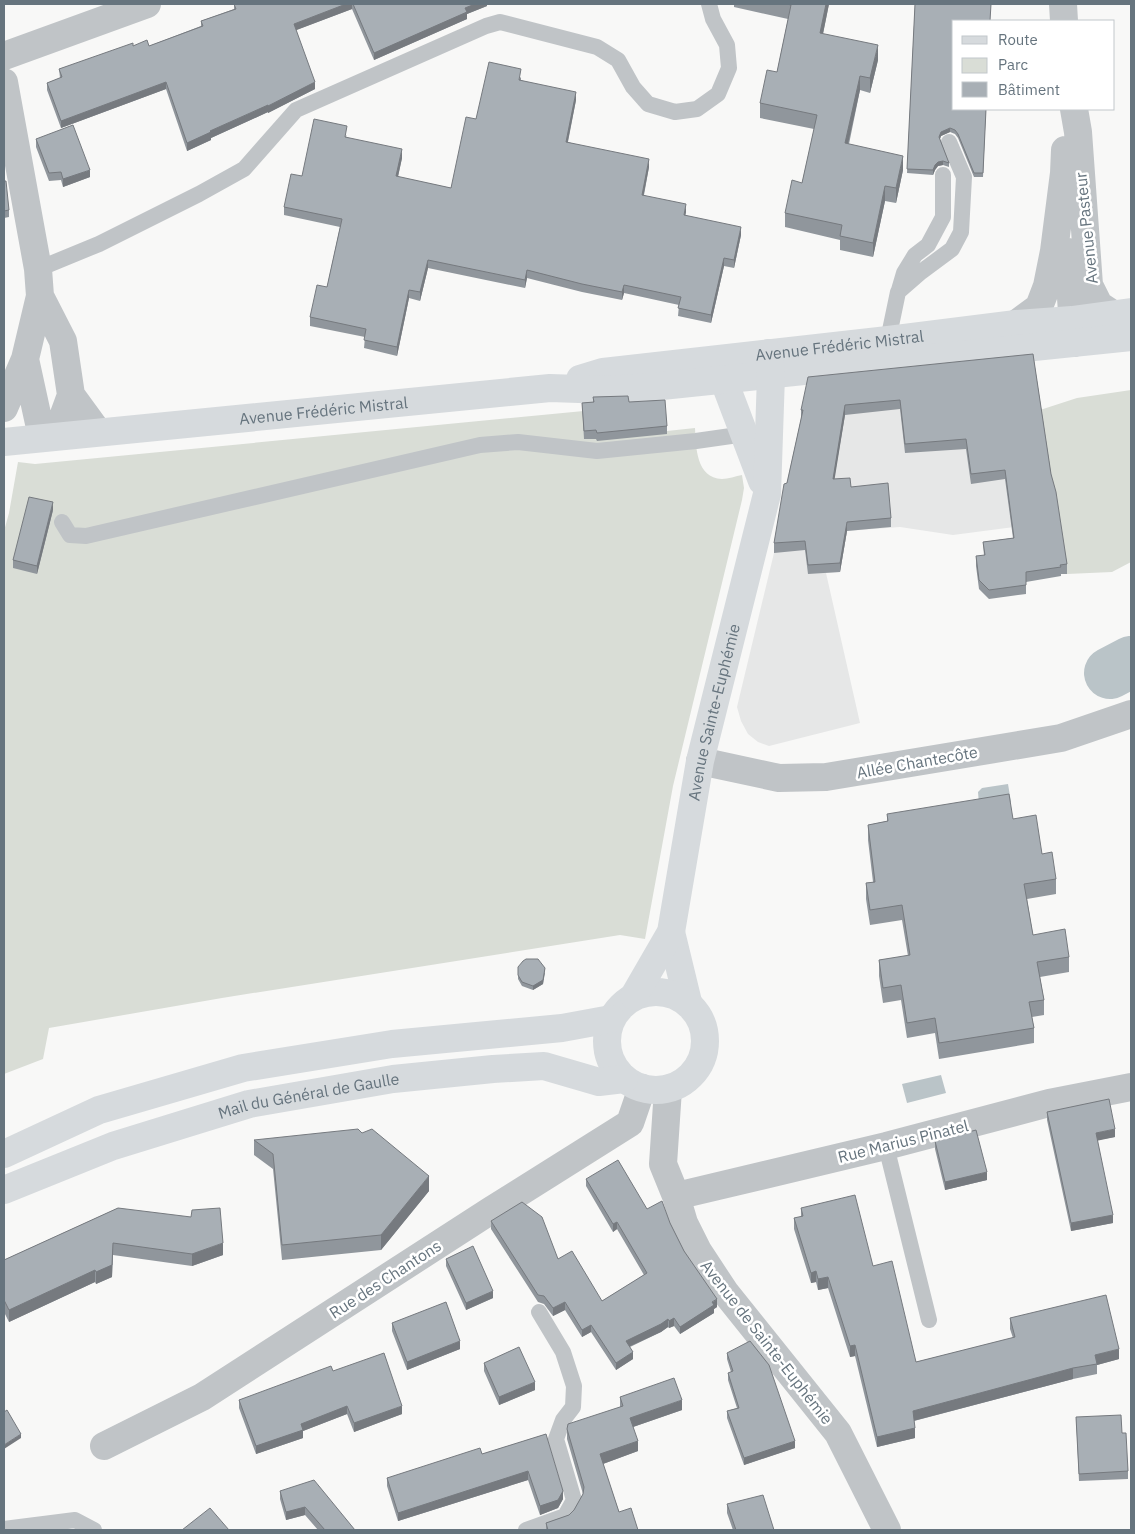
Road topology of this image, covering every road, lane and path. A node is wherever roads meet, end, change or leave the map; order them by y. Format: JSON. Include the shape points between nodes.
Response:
{"nodes":[{"id":1,"x":148,"y":4,"type":"edge"},
{"id":2,"x":709,"y":4,"type":"edge"},
{"id":3,"x":1063,"y":4,"type":"edge"},
{"id":4,"x":1064,"y":20,"type":"edge"},
{"id":5,"x":4,"y":56,"type":"edge"},
{"id":6,"x":4,"y":82,"type":"edge"},
{"id":7,"x":1068,"y":110,"type":"edge"},
{"id":8,"x":1074,"y":110,"type":"edge"},
{"id":9,"x":949,"y":142,"type":"dead end"},
{"id":10,"x":1064,"y":173,"type":"junction"},
{"id":11,"x":943,"y":175,"type":"dead end"},
{"id":12,"x":38,"y":269,"type":"junction"},
{"id":13,"x":898,"y":292,"type":"junction"},
{"id":14,"x":40,"y":296,"type":"junction"},
{"id":15,"x":1016,"y":324,"type":"junction"},
{"id":16,"x":1123,"y":326,"type":"edge"},
{"id":17,"x":1073,"y":332,"type":"junction"},
{"id":18,"x":888,"y":352,"type":"junction"},
{"id":19,"x":25,"y":359,"type":"junction"},
{"id":20,"x":770,"y":364,"type":"junction"},
{"id":21,"x":719,"y":369,"type":"junction"},
{"id":22,"x":72,"y":395,"type":"junction"},
{"id":23,"x":4,"y":408,"type":"edge"},
{"id":24,"x":98,"y":432,"type":"junction"},
{"id":25,"x":757,"y":432,"type":"junction"},
{"id":26,"x":49,"y":437,"type":"junction"},
{"id":27,"x":4,"y":442,"type":"edge"},
{"id":28,"x":62,"y":522,"type":"dead end"},
{"id":29,"x":1131,"y":714,"type":"edge"},
{"id":30,"x":700,"y":761,"type":"junction"},
{"id":31,"x":670,"y":932,"type":"junction"},
{"id":32,"x":634,"y":996,"type":"junction"},
{"id":33,"x":688,"y":1002,"type":"junction"},
{"id":34,"x":611,"y":1019,"type":"junction"},
{"id":35,"x":645,"y":1085,"type":"junction"},
{"id":36,"x":1131,"y":1087,"type":"edge"},
{"id":37,"x":886,"y":1146,"type":"junction"},
{"id":38,"x":4,"y":1154,"type":"edge"},
{"id":39,"x":4,"y":1190,"type":"edge"},
{"id":40,"x":676,"y":1196,"type":"junction"},
{"id":41,"x":539,"y":1312,"type":"dead end"},
{"id":42,"x":929,"y":1320,"type":"dead end"},
{"id":43,"x":104,"y":1446,"type":"dead end"},
{"id":44,"x":4,"y":1529,"type":"edge"},
{"id":45,"x":94,"y":1530,"type":"edge"},
{"id":46,"x":526,"y":1530,"type":"edge"},
{"id":47,"x":887,"y":1530,"type":"edge"}],
"edges":[{"from":1,"to":5,"type":"street"},
{"from":2,"to":12,"type":"lane","via":[[728,46],[729,68],[718,94],[697,110],[675,112],[648,104],[633,87],[618,60],[597,47],[500,22],[296,110],[244,169],[99,244]]},
{"from":3,"to":4,"type":"street"},
{"from":6,"to":12,"type":"street"},
{"from":7,"to":10,"type":"street","name":"Avenue Pasteur"},
{"from":8,"to":16,"type":"street","name":"Avenue Pasteur","via":[[1089,285],[1099,305]]},
{"from":9,"to":13,"type":"lane","via":[[964,176],[961,232],[952,249]]},
{"from":10,"to":15,"type":"street","name":"Avenue Pasteur","via":[[1047,286],[1039,307]]},
{"from":10,"to":17,"type":"street","name":"Avenue Pasteur"},
{"from":11,"to":13,"type":"lane","via":[[943,217],[928,244],[915,255],[904,273]]},
{"from":12,"to":14,"type":"street"},
{"from":13,"to":18,"type":"lane"},
{"from":14,"to":19,"type":"street"},
{"from":14,"to":22,"type":"street","via":[[63,341]]},
{"from":15,"to":17,"type":"street","name":"Avenue Frédéric Mistral"},
{"from":15,"to":18,"type":"street","name":"Avenue Frédéric Mistral"},
{"from":16,"to":17,"type":"street","name":"Avenue Frédéric Mistral"},
{"from":17,"to":18,"type":"street","name":"Avenue Frédéric Mistral"},
{"from":18,"to":20,"type":"street","name":"Avenue Frédéric Mistral"},
{"from":19,"to":23,"type":"street"},
{"from":19,"to":26,"type":"street"},
{"from":20,"to":21,"type":"street","name":"Avenue Frédéric Mistral"},
{"from":20,"to":25,"type":"street","name":"Avenue Sainte-Euphémie"},
{"from":21,"to":24,"type":"street","name":"Avenue Frédéric Mistral","via":[[602,372],[550,388]]},
{"from":21,"to":25,"type":"street","name":"Avenue Sainte-Euphémie"},
{"from":22,"to":24,"type":"street"},
{"from":22,"to":26,"type":"street"},
{"from":24,"to":26,"type":"street","name":"Avenue Frédéric Mistral"},
{"from":25,"to":28,"type":"lane","via":[[598,451],[518,442],[480,445],[86,536],[70,535]]},
{"from":25,"to":30,"type":"street","name":"Avenue Sainte-Euphémie","via":[[767,494]]},
{"from":26,"to":27,"type":"street","name":"Avenue Frédéric Mistral"},
{"from":29,"to":30,"type":"street","name":"Allée Chantecôte","via":[[1061,738],[826,778],[779,778]]},
{"from":30,"to":31,"type":"street","name":"Avenue Sainte-Euphémie"},
{"from":31,"to":32,"type":"street","name":"Avenue Sainte-Euphémie"},
{"from":31,"to":33,"type":"street","name":"Avenue Sainte-Euphémie"},
{"from":32,"to":33,"type":"street","via":[[662,992]]},
{"from":32,"to":34,"type":"street","via":[[617,1009]]},
{"from":33,"to":35,"type":"street","via":[[704,1028],[706,1044],[702,1059],[682,1082]]},
{"from":34,"to":35,"type":"street","via":[[607,1034],[608,1051],[614,1067]]},
{"from":34,"to":38,"type":"street","via":[[562,1028],[392,1044],[243,1068],[99,1110]]},
{"from":35,"to":39,"type":"street","name":"Mail du Général de Gaulle","via":[[599,1082],[544,1066],[394,1079],[248,1104],[113,1146]]},
{"from":35,"to":40,"type":"street","name":"Avenue de Sainte-Euphémie","via":[[663,1164]]},
{"from":35,"to":43,"type":"street","name":"Rue des Chantons","via":[[630,1123],[202,1397]]},
{"from":36,"to":37,"type":"street","name":"Rue Marius Pinatel","via":[[1050,1103]]},
{"from":37,"to":40,"type":"street","name":"Rue Marius Pinatel"},
{"from":37,"to":42,"type":"lane"},
{"from":40,"to":47,"type":"street","name":"Avenue de Sainte-Euphémie","via":[[684,1223],[698,1251],[725,1292],[838,1433]]},
{"from":41,"to":46,"type":"lane","via":[[563,1352],[574,1386],[573,1407],[563,1420],[556,1439],[574,1500],[565,1516]]},
{"from":44,"to":45,"type":"lane","via":[[75,1520]]}]}
